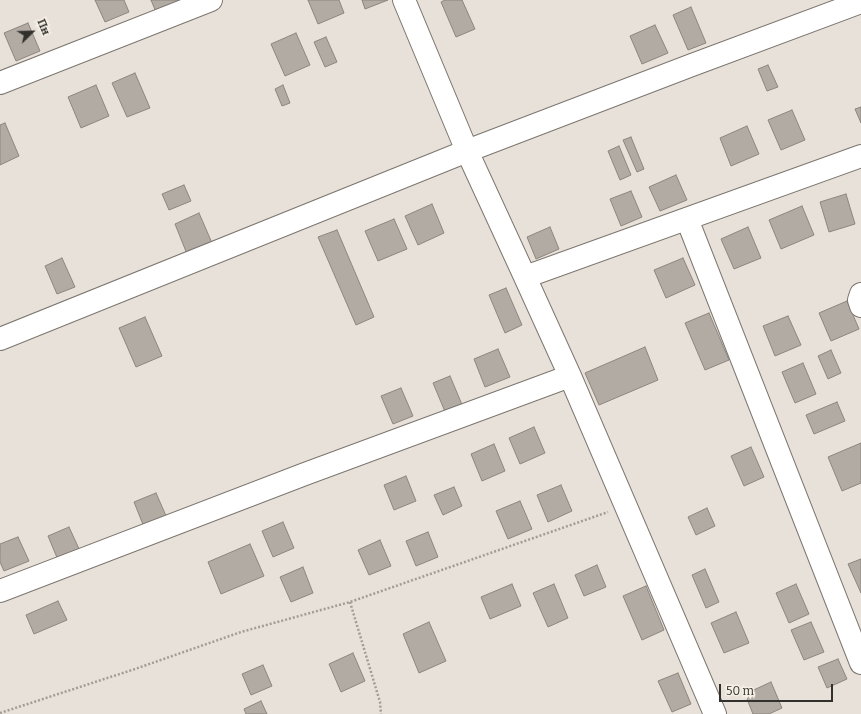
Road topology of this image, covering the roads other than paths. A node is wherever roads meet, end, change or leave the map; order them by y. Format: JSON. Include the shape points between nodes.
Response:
{"nodes":[{"id":1,"x":211,"y":0,"type":"edge"},
{"id":2,"x":404,"y":0,"type":"edge"},
{"id":3,"x":861,"y":2,"type":"edge"},
{"id":4,"x":0,"y":83,"type":"edge"},
{"id":5,"x":467,"y":152,"type":"junction"},
{"id":6,"x":861,"y":156,"type":"edge"},
{"id":7,"x":687,"y":219,"type":"junction"},
{"id":8,"x":525,"y":277,"type":"junction"},
{"id":9,"x":861,"y":294,"type":"edge"},
{"id":10,"x":861,"y":306,"type":"edge"},
{"id":11,"x":0,"y":339,"type":"edge"},
{"id":12,"x":570,"y":376,"type":"junction"},
{"id":13,"x":0,"y":591,"type":"edge"},
{"id":14,"x":861,"y":663,"type":"edge"},
{"id":15,"x":715,"y":714,"type":"edge"}],
"edges":[{"from":1,"to":4,"type":"street"},
{"from":2,"to":5,"type":"street"},
{"from":3,"to":5,"type":"street"},
{"from":5,"to":8,"type":"street"},
{"from":5,"to":11,"type":"street"},
{"from":6,"to":7,"type":"street"},
{"from":7,"to":8,"type":"street"},
{"from":7,"to":14,"type":"street"},
{"from":8,"to":12,"type":"street"},
{"from":9,"to":10,"type":"street"},
{"from":12,"to":13,"type":"street"},
{"from":12,"to":15,"type":"street"}]}
